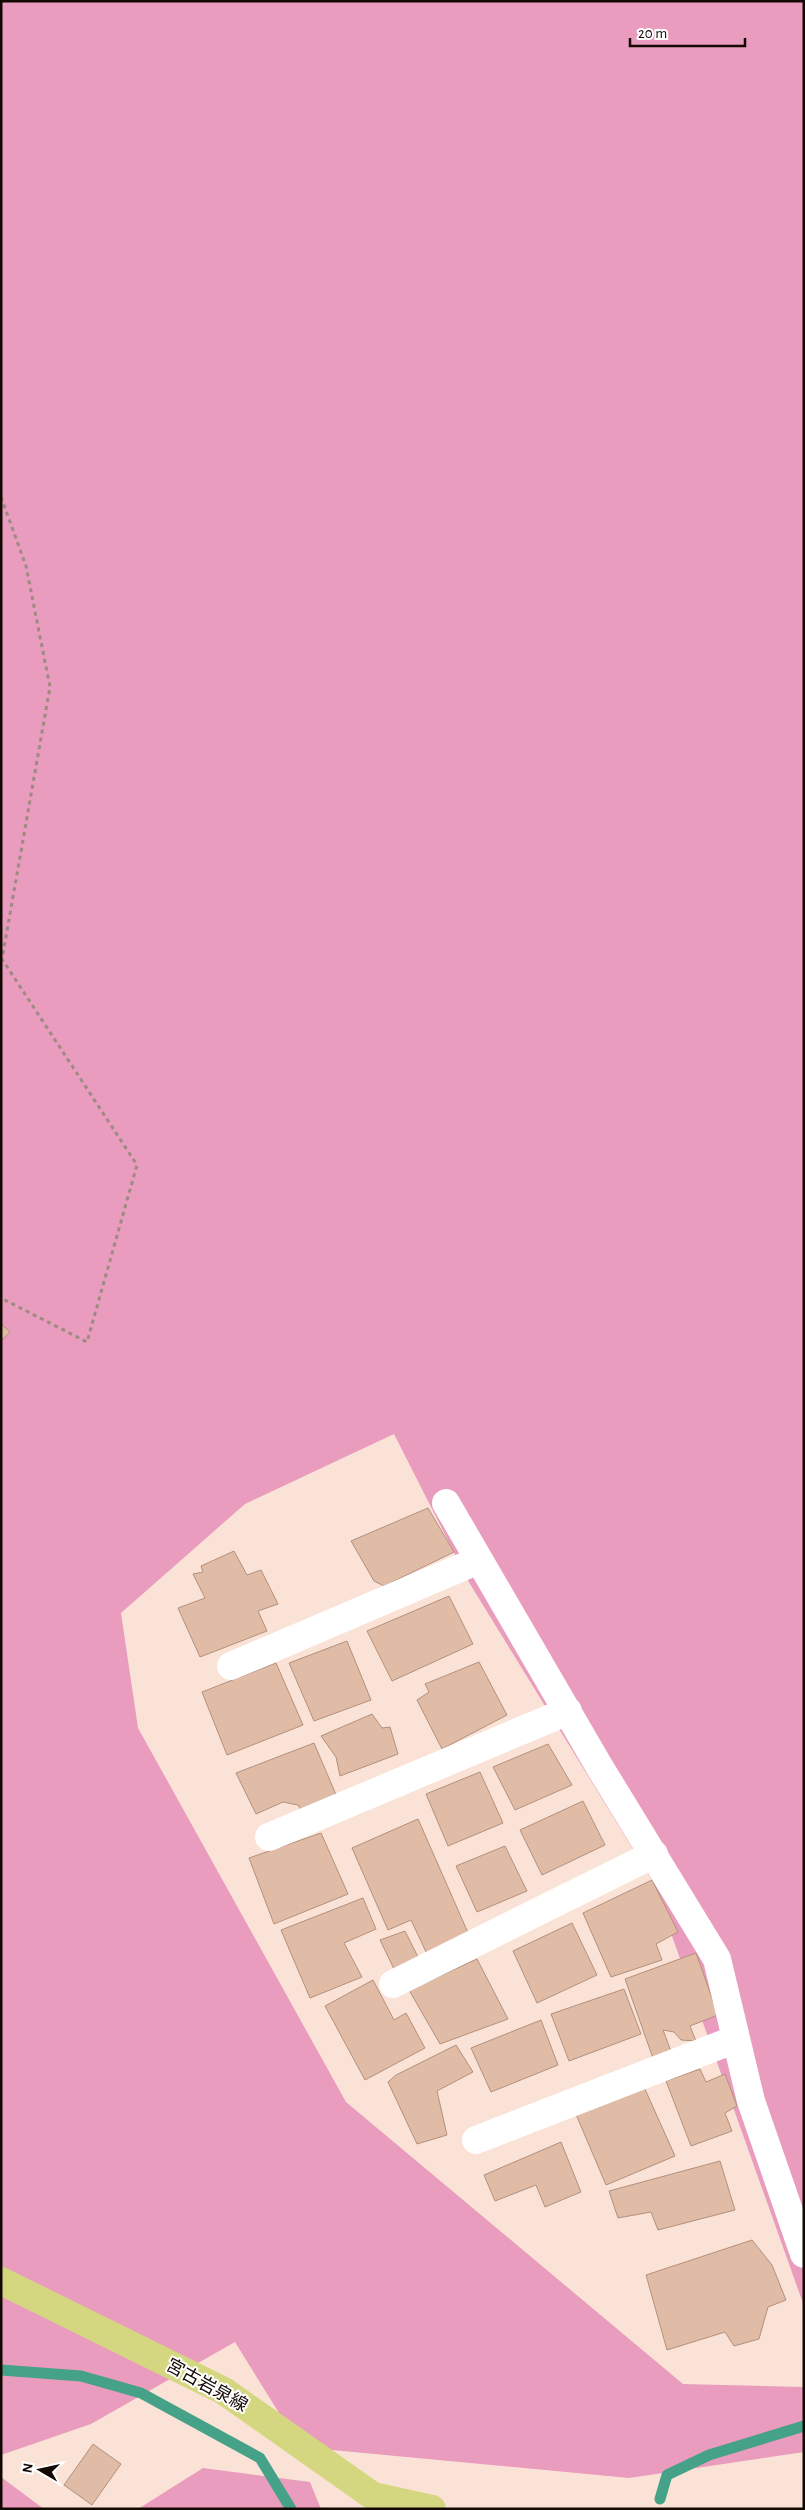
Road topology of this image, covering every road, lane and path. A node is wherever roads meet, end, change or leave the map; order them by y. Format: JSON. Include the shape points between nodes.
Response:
{"nodes":[{"id":1,"x":1,"y":497,"type":"edge"},
{"id":2,"x":1,"y":1298,"type":"edge"},
{"id":3,"x":446,"y":1504,"type":"dead end"},
{"id":4,"x":479,"y":1560,"type":"junction"},
{"id":5,"x":231,"y":1666,"type":"dead end"},
{"id":6,"x":568,"y":1712,"type":"junction"},
{"id":7,"x":270,"y":1837,"type":"dead end"},
{"id":8,"x":654,"y":1854,"type":"junction"},
{"id":9,"x":393,"y":1984,"type":"dead end"},
{"id":10,"x":736,"y":2039,"type":"junction"},
{"id":11,"x":476,"y":2140,"type":"dead end"},
{"id":12,"x":804,"y":2254,"type":"edge"},
{"id":13,"x":1,"y":2281,"type":"edge"},
{"id":14,"x":432,"y":2509,"type":"edge"}],
"edges":[{"from":1,"to":2,"type":"path","via":[[26,566],[50,688],[2,958],[137,1165],[88,1342]]},
{"from":3,"to":4,"type":"street"},
{"from":4,"to":5,"type":"street"},
{"from":4,"to":6,"type":"street"},
{"from":6,"to":7,"type":"street"},
{"from":6,"to":8,"type":"street"},
{"from":8,"to":9,"type":"street"},
{"from":8,"to":10,"type":"street","via":[[717,1959]]},
{"from":10,"to":11,"type":"street"},
{"from":10,"to":12,"type":"street","via":[[750,2100]]},
{"from":13,"to":14,"type":"main road","name":"宮古岩泉線","via":[[224,2391],[373,2496]]}]}
